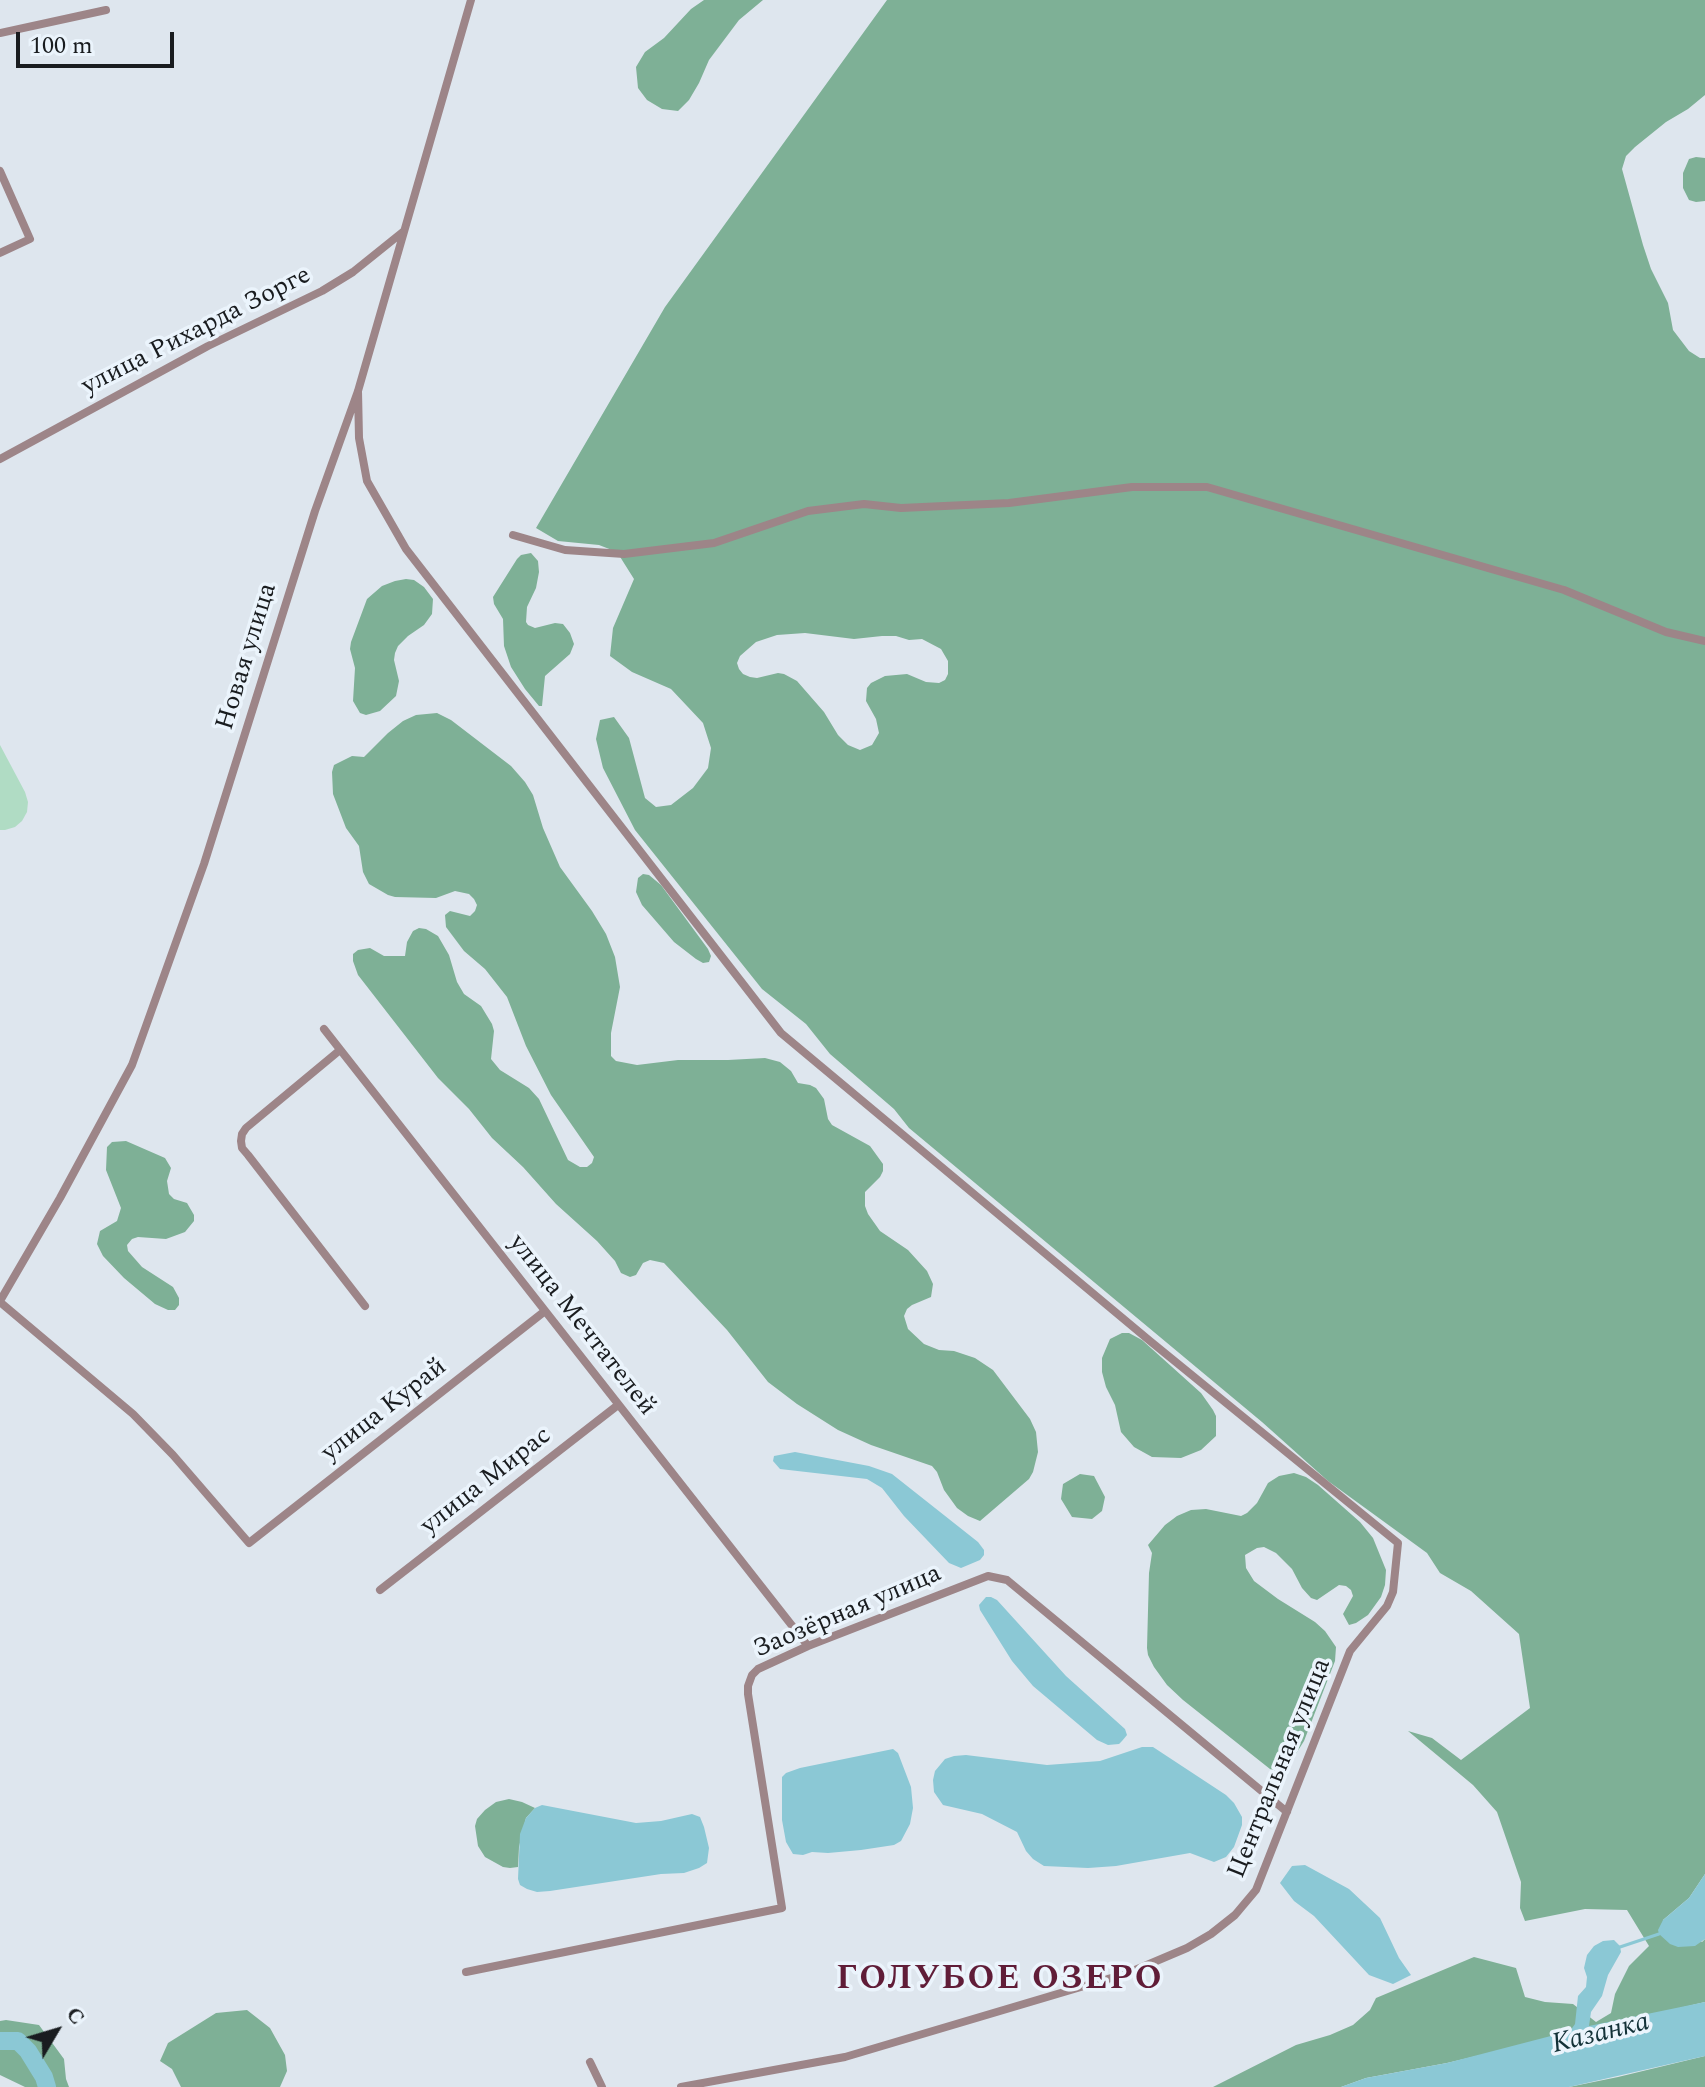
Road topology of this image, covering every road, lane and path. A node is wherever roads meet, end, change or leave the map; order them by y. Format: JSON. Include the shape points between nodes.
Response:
{"nodes":[{"id":1,"x":471,"y":0,"type":"edge"},
{"id":2,"x":106,"y":10,"type":"dead end"},
{"id":3,"x":0,"y":33,"type":"edge"},
{"id":4,"x":0,"y":171,"type":"edge"},
{"id":5,"x":405,"y":231,"type":"junction"},
{"id":6,"x":0,"y":253,"type":"edge"},
{"id":7,"x":358,"y":391,"type":"junction"},
{"id":8,"x":0,"y":459,"type":"edge"},
{"id":9,"x":513,"y":535,"type":"dead end"},
{"id":10,"x":1705,"y":641,"type":"edge"},
{"id":11,"x":324,"y":1029,"type":"dead end"},
{"id":12,"x":340,"y":1050,"type":"junction"},
{"id":13,"x":0,"y":1301,"type":"edge"},
{"id":14,"x":365,"y":1306,"type":"dead end"},
{"id":15,"x":545,"y":1311,"type":"junction"},
{"id":16,"x":618,"y":1405,"type":"junction"},
{"id":17,"x":380,"y":1590,"type":"dead end"},
{"id":18,"x":808,"y":1646,"type":"junction"},
{"id":19,"x":1287,"y":1812,"type":"junction"},
{"id":20,"x":466,"y":1972,"type":"dead end"},
{"id":21,"x":590,"y":2062,"type":"dead end"},
{"id":22,"x":602,"y":2087,"type":"edge"},
{"id":23,"x":681,"y":2087,"type":"edge"}],
"edges":[{"from":1,"to":5,"type":"street","name":"Новая улица"},
{"from":2,"to":3,"type":"street"},
{"from":4,"to":6,"type":"street","via":[[30,239]]},
{"from":5,"to":7,"type":"street","name":"Новая улица"},
{"from":5,"to":8,"type":"street","name":"улица Рихарда Зорге","via":[[322,291],[198,351]]},
{"from":7,"to":13,"type":"street","name":"Новая улица","via":[[204,864],[132,1065]]},
{"from":7,"to":19,"type":"street","name":"Центральная улица","via":[[367,481],[406,549],[781,1033],[1398,1543],[1393,1592],[1350,1651]]},
{"from":9,"to":10,"type":"street","via":[[565,550],[624,554],[714,543],[808,511],[864,504],[901,508],[1009,503],[1132,487],[1207,487],[1564,590],[1666,632]]},
{"from":11,"to":12,"type":"street","name":"улица Мечтателей"},
{"from":12,"to":14,"type":"street","via":[[246,1128],[241,1141]]},
{"from":12,"to":15,"type":"street","name":"улица Мечтателей"},
{"from":13,"to":15,"type":"street","name":"улица Курай","via":[[133,1414],[249,1543]]},
{"from":15,"to":16,"type":"street","name":"улица Мечтателей"},
{"from":16,"to":17,"type":"street","name":"улица Мирас"},
{"from":16,"to":18,"type":"street","name":"улица Мечтателей"},
{"from":18,"to":19,"type":"street","name":"Заозёрная улица","via":[[982,1578],[1002,1578]]},
{"from":18,"to":20,"type":"street","name":"Заозёрная улица","via":[[758,1669],[748,1686],[782,1908]]},
{"from":19,"to":23,"type":"street","name":"Центральная улица","via":[[1256,1890],[1235,1915],[1187,1948],[1128,1973],[845,2057]]},
{"from":21,"to":22,"type":"street"}]}
